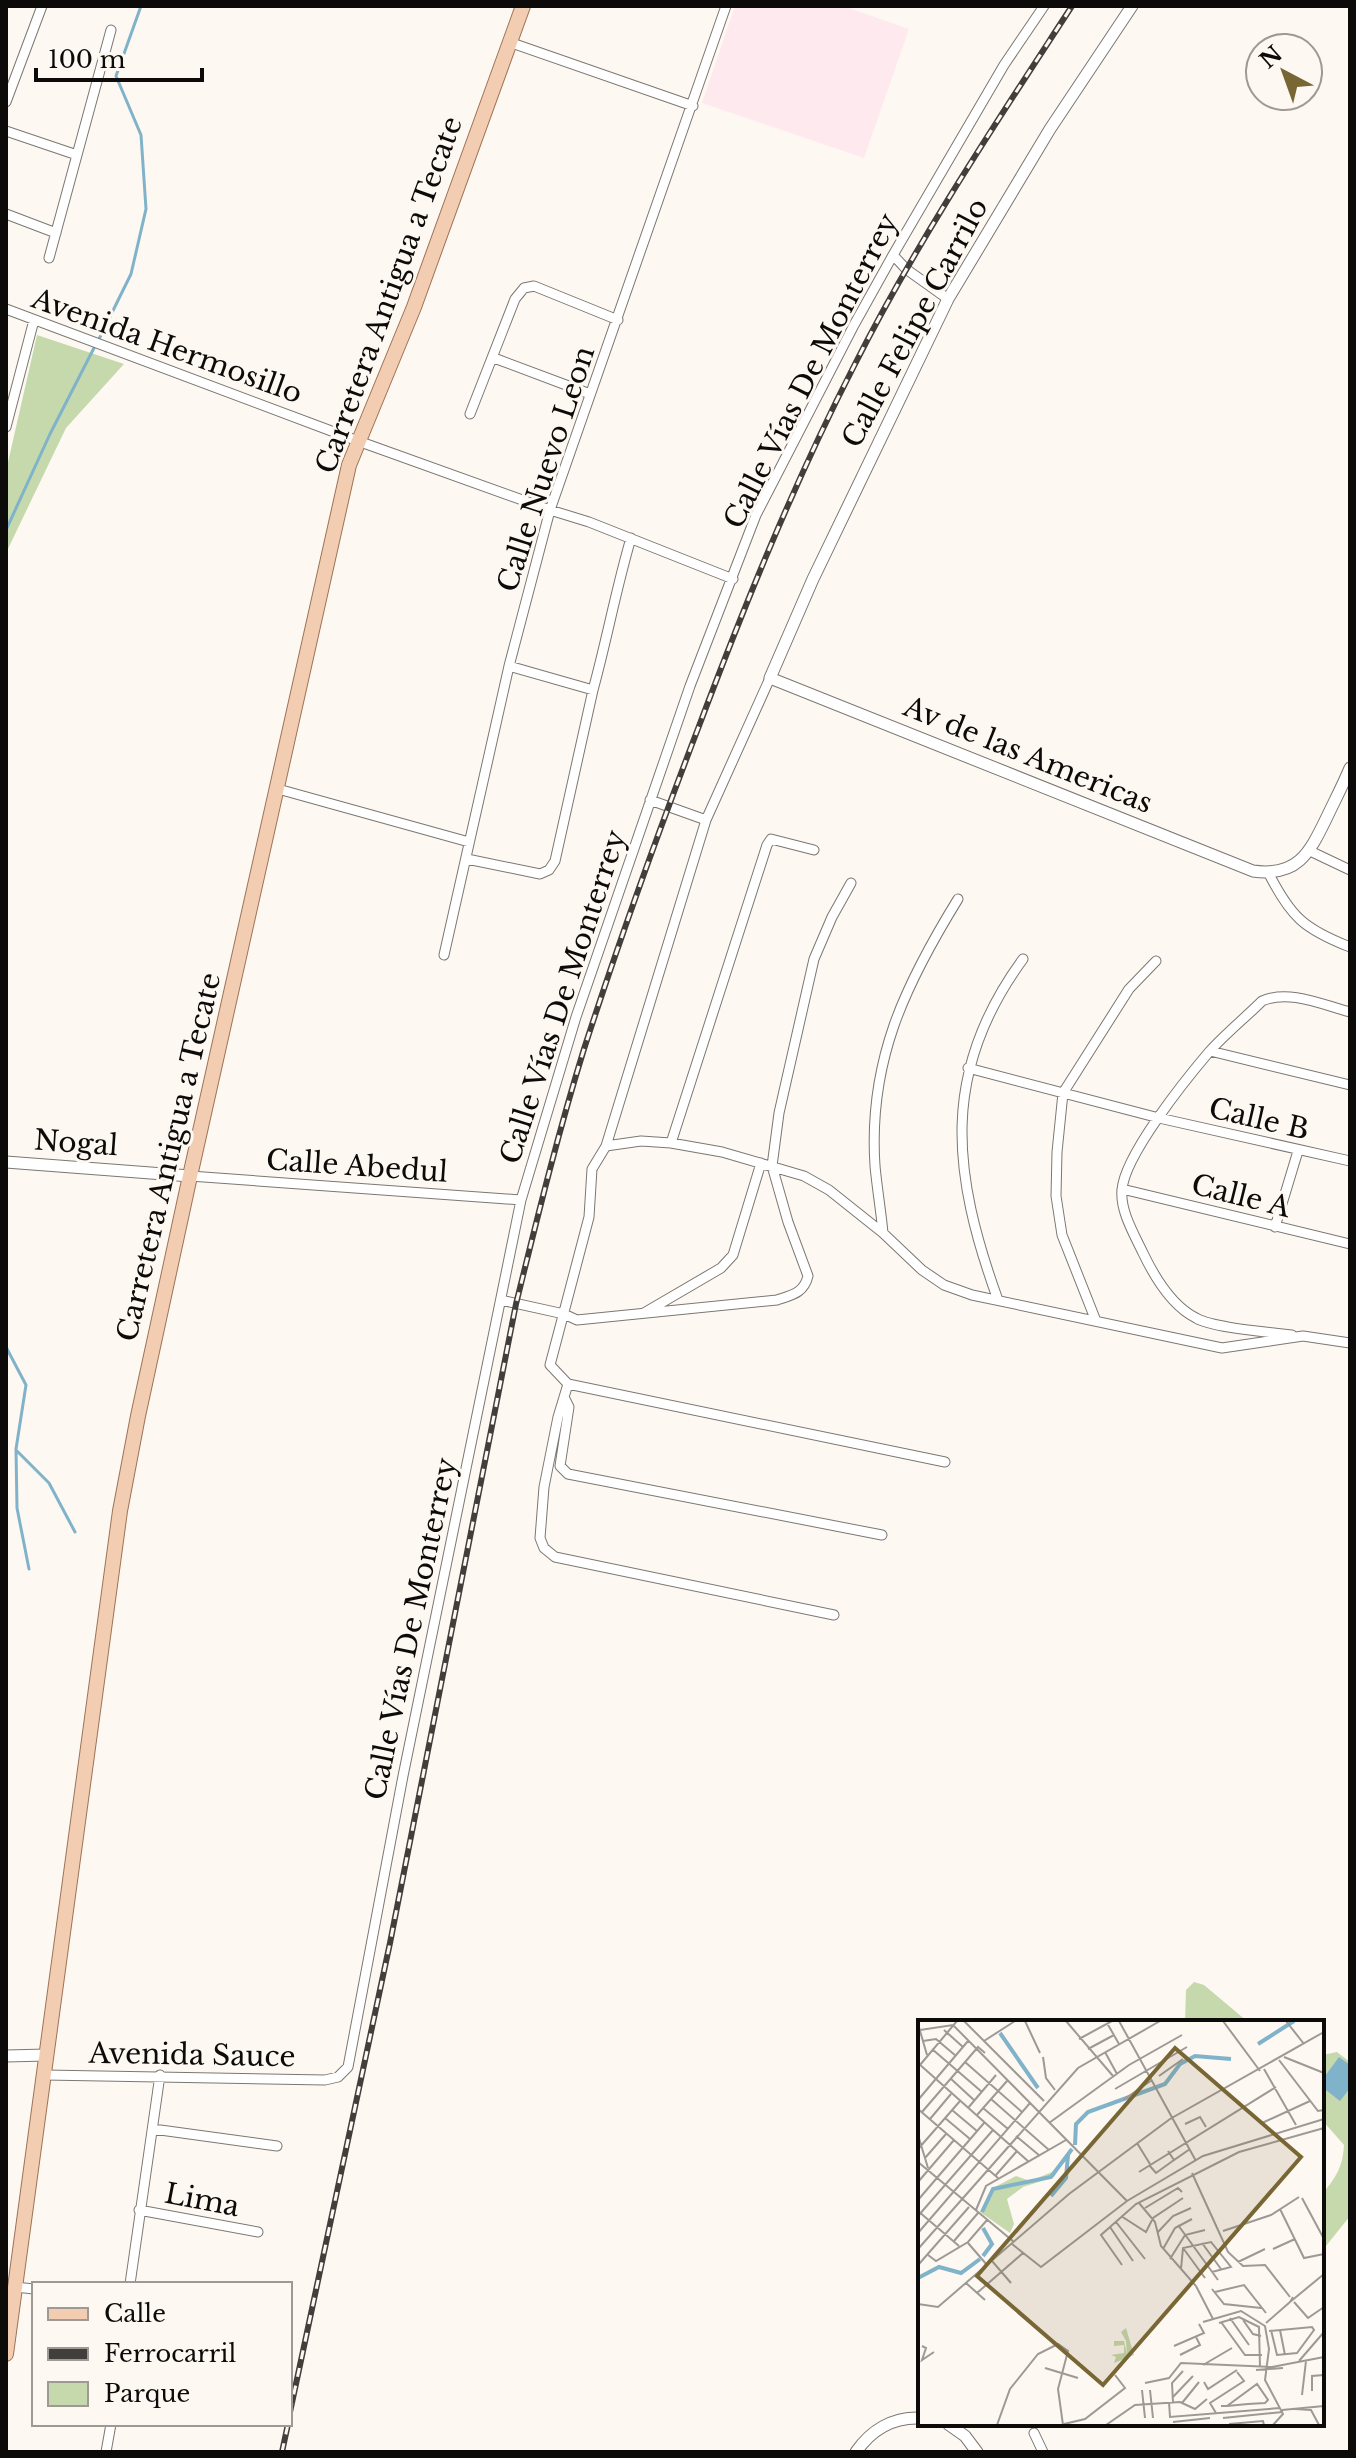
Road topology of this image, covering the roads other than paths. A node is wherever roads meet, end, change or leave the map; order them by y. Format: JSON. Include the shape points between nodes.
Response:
{"nodes":[{"id":1,"x":42,"y":6,"type":"edge"},
{"id":2,"x":523,"y":6,"type":"edge"},
{"id":3,"x":726,"y":6,"type":"edge"},
{"id":4,"x":1044,"y":6,"type":"edge"},
{"id":5,"x":1132,"y":6,"type":"edge"},
{"id":6,"x":111,"y":30,"type":"dead end"},
{"id":7,"x":509,"y":42,"type":"junction"},
{"id":8,"x":6,"y":102,"type":"edge"},
{"id":9,"x":693,"y":106,"type":"junction"},
{"id":10,"x":6,"y":131,"type":"edge"},
{"id":11,"x":77,"y":155,"type":"junction"},
{"id":12,"x":6,"y":214,"type":"edge"},
{"id":13,"x":56,"y":233,"type":"junction"},
{"id":14,"x":893,"y":255,"type":"junction"},
{"id":15,"x":49,"y":258,"type":"dead end"},
{"id":16,"x":948,"y":299,"type":"junction"},
{"id":17,"x":6,"y":309,"type":"edge"},
{"id":18,"x":34,"y":320,"type":"junction"},
{"id":19,"x":618,"y":320,"type":"junction"},
{"id":20,"x":494,"y":358,"type":"junction"},
{"id":21,"x":590,"y":394,"type":"junction"},
{"id":22,"x":470,"y":414,"type":"dead end"},
{"id":23,"x":6,"y":427,"type":"edge"},
{"id":24,"x":358,"y":441,"type":"junction"},
{"id":25,"x":550,"y":510,"type":"junction"},
{"id":26,"x":631,"y":538,"type":"junction"},
{"id":27,"x":733,"y":579,"type":"junction"},
{"id":28,"x":509,"y":666,"type":"junction"},
{"id":29,"x":770,"y":678,"type":"junction"},
{"id":30,"x":593,"y":690,"type":"junction"},
{"id":31,"x":1350,"y":768,"type":"edge"},
{"id":32,"x":1347,"y":785,"type":"edge"},
{"id":33,"x":278,"y":789,"type":"junction"},
{"id":34,"x":650,"y":800,"type":"junction"},
{"id":35,"x":706,"y":820,"type":"junction"},
{"id":36,"x":469,"y":842,"type":"junction"},
{"id":37,"x":814,"y":850,"type":"dead end"},
{"id":38,"x":1310,"y":851,"type":"junction"},
{"id":39,"x":467,"y":859,"type":"junction"},
{"id":40,"x":1350,"y":870,"type":"edge"},
{"id":41,"x":1269,"y":874,"type":"junction"},
{"id":42,"x":851,"y":883,"type":"dead end"},
{"id":43,"x":958,"y":899,"type":"dead end"},
{"id":44,"x":1350,"y":947,"type":"edge"},
{"id":45,"x":444,"y":955,"type":"dead end"},
{"id":46,"x":1023,"y":959,"type":"dead end"},
{"id":47,"x":1156,"y":961,"type":"dead end"},
{"id":48,"x":1350,"y":1012,"type":"edge"},
{"id":49,"x":1210,"y":1051,"type":"junction"},
{"id":50,"x":968,"y":1068,"type":"junction"},
{"id":51,"x":1350,"y":1085,"type":"edge"},
{"id":52,"x":1063,"y":1093,"type":"junction"},
{"id":53,"x":1159,"y":1118,"type":"junction"},
{"id":54,"x":671,"y":1143,"type":"junction"},
{"id":55,"x":606,"y":1146,"type":"junction"},
{"id":56,"x":1298,"y":1151,"type":"junction"},
{"id":57,"x":1350,"y":1161,"type":"edge"},
{"id":58,"x":6,"y":1162,"type":"edge"},
{"id":59,"x":761,"y":1163,"type":"junction"},
{"id":60,"x":772,"y":1166,"type":"junction"},
{"id":61,"x":190,"y":1176,"type":"junction"},
{"id":62,"x":1122,"y":1189,"type":"junction"},
{"id":63,"x":521,"y":1200,"type":"junction"},
{"id":64,"x":1275,"y":1227,"type":"junction"},
{"id":65,"x":883,"y":1233,"type":"junction"},
{"id":66,"x":1350,"y":1244,"type":"edge"},
{"id":67,"x":501,"y":1300,"type":"junction"},
{"id":68,"x":998,"y":1300,"type":"junction"},
{"id":69,"x":564,"y":1314,"type":"junction"},
{"id":70,"x":642,"y":1315,"type":"junction"},
{"id":71,"x":1096,"y":1321,"type":"junction"},
{"id":72,"x":1303,"y":1336,"type":"junction"},
{"id":73,"x":1350,"y":1343,"type":"edge"},
{"id":74,"x":568,"y":1384,"type":"junction"},
{"id":75,"x":565,"y":1399,"type":"junction"},
{"id":76,"x":945,"y":1462,"type":"dead end"},
{"id":77,"x":882,"y":1535,"type":"dead end"},
{"id":78,"x":834,"y":1615,"type":"dead end"},
{"id":79,"x":47,"y":2055,"type":"junction"},
{"id":80,"x":6,"y":2056,"type":"edge"},
{"id":81,"x":45,"y":2075,"type":"junction"},
{"id":82,"x":160,"y":2075,"type":"junction"},
{"id":83,"x":338,"y":2077,"type":"joint"},
{"id":84,"x":153,"y":2129,"type":"junction"},
{"id":85,"x":277,"y":2146,"type":"dead end"},
{"id":86,"x":139,"y":2210,"type":"junction"},
{"id":87,"x":258,"y":2232,"type":"dead end"},
{"id":88,"x":130,"y":2282,"type":"edge"},
{"id":89,"x":15,"y":2287,"type":"junction"},
{"id":90,"x":32,"y":2289,"type":"edge"},
{"id":91,"x":7,"y":2343,"type":"edge"},
{"id":92,"x":918,"y":2418,"type":"edge"},
{"id":93,"x":111,"y":2426,"type":"edge"},
{"id":94,"x":951,"y":2426,"type":"edge"},
{"id":95,"x":1034,"y":2433,"type":"dead end"},
{"id":96,"x":106,"y":2452,"type":"edge"},
{"id":97,"x":856,"y":2452,"type":"edge"},
{"id":98,"x":977,"y":2452,"type":"edge"},
{"id":99,"x":1043,"y":2452,"type":"edge"}],
"edges":[{"from":1,"to":8,"type":"street"},
{"from":2,"to":7,"type":"main road","name":"Carretera Antigua a Tecate"},
{"from":3,"to":9,"type":"street","name":"Calle Nuevo Leon"},
{"from":4,"to":14,"type":"street","name":"Calle Vías De Monterrey"},
{"from":5,"to":16,"type":"street","name":"Calle Felipe Carrilo","via":[[1050,129]]},
{"from":6,"to":11,"type":"street"},
{"from":7,"to":9,"type":"street"},
{"from":7,"to":24,"type":"main road","name":"Carretera Antigua a Tecate","via":[[414,307]]},
{"from":9,"to":19,"type":"street","name":"Calle Nuevo Leon"},
{"from":10,"to":11,"type":"street"},
{"from":11,"to":13,"type":"street"},
{"from":12,"to":13,"type":"street"},
{"from":13,"to":15,"type":"street"},
{"from":14,"to":16,"type":"street"},
{"from":14,"to":27,"type":"street","name":"Calle Vías De Monterrey","via":[[767,493]]},
{"from":16,"to":29,"type":"street","name":"Calle Felipe Carrilo"},
{"from":17,"to":18,"type":"street","name":"Avenida Hermosillo"},
{"from":18,"to":23,"type":"street"},
{"from":18,"to":24,"type":"street","name":"Avenida Hermosillo"},
{"from":19,"to":20,"type":"street","via":[[534,286],[524,288]]},
{"from":19,"to":21,"type":"street","name":"Calle Nuevo Leon"},
{"from":20,"to":21,"type":"street"},
{"from":20,"to":22,"type":"street"},
{"from":21,"to":25,"type":"street","name":"Calle Nuevo Leon"},
{"from":24,"to":25,"type":"street","name":"Avenida Hermosillo"},
{"from":24,"to":33,"type":"main road","name":"Carretera Antigua a Tecate"},
{"from":25,"to":26,"type":"street","name":"Avenida Hermosillo"},
{"from":25,"to":28,"type":"street","name":"Calle Nuevo Leon"},
{"from":26,"to":27,"type":"street","name":"Avenida Hermosillo"},
{"from":26,"to":30,"type":"street"},
{"from":27,"to":34,"type":"street","name":"Calle Vías De Monterrey"},
{"from":28,"to":30,"type":"street"},
{"from":28,"to":36,"type":"street","name":"Calle Nuevo Leon"},
{"from":29,"to":35,"type":"street"},
{"from":29,"to":41,"type":"street","name":"Av de las Americas"},
{"from":30,"to":39,"type":"street","via":[[549,870],[540,874]]},
{"from":31,"to":32,"type":"street"},
{"from":32,"to":38,"type":"street"},
{"from":33,"to":36,"type":"street"},
{"from":33,"to":61,"type":"main road","name":"Carretera Antigua a Tecate"},
{"from":34,"to":35,"type":"street"},
{"from":34,"to":63,"type":"street","name":"Calle Vías De Monterrey"},
{"from":35,"to":55,"type":"street"},
{"from":36,"to":39,"type":"street","name":"Calle Nuevo Leon"},
{"from":37,"to":54,"type":"street","via":[[771,839],[767,845]]},
{"from":38,"to":40,"type":"street"},
{"from":38,"to":41,"type":"street","via":[[1298,863]]},
{"from":39,"to":45,"type":"street","name":"Calle Nuevo Leon"},
{"from":41,"to":44,"type":"street","via":[[1294,917]]},
{"from":42,"to":60,"type":"street","via":[[814,959],[781,1100]]},
{"from":43,"to":65,"type":"street","via":[[922,957],[886,1045],[875,1141]]},
{"from":46,"to":50,"type":"street","via":[[986,1016]]},
{"from":47,"to":52,"type":"street","via":[[1129,989]]},
{"from":48,"to":49,"type":"street","via":[[1273,996]]},
{"from":49,"to":51,"type":"street"},
{"from":49,"to":53,"type":"street"},
{"from":50,"to":52,"type":"street","name":"Calle B"},
{"from":50,"to":68,"type":"street","via":[[962,1144],[967,1189],[974,1229]]},
{"from":52,"to":53,"type":"street","name":"Calle B"},
{"from":52,"to":71,"type":"street","via":[[1056,1196],[1062,1235]]},
{"from":53,"to":56,"type":"street","name":"Calle B"},
{"from":53,"to":62,"type":"street","via":[[1127,1169]]},
{"from":54,"to":55,"type":"street"},
{"from":54,"to":59,"type":"street"},
{"from":55,"to":69,"type":"street","via":[[592,1169],[589,1217]]},
{"from":56,"to":57,"type":"street","name":"Calle B"},
{"from":56,"to":64,"type":"street"},
{"from":58,"to":61,"type":"street","name":"Nogal"},
{"from":59,"to":60,"type":"street"},
{"from":59,"to":70,"type":"street","via":[[733,1255],[721,1268]]},
{"from":60,"to":65,"type":"street","via":[[829,1190]]},
{"from":60,"to":70,"type":"street","via":[[808,1276],[806,1286],[777,1300]]},
{"from":61,"to":63,"type":"street","name":"Calle Abedul"},
{"from":61,"to":79,"type":"main road","name":"Carretera Antigua a Tecate","via":[[120,1511]]},
{"from":62,"to":64,"type":"street","name":"Calle A"},
{"from":62,"to":72,"type":"street","via":[[1134,1235],[1153,1273],[1196,1319]]},
{"from":63,"to":67,"type":"street","name":"Calle Vías De Monterrey"},
{"from":64,"to":66,"type":"street","name":"Calle A"},
{"from":65,"to":68,"type":"street","via":[[944,1285]]},
{"from":67,"to":69,"type":"street"},
{"from":67,"to":83,"type":"street","name":"Calle Vías De Monterrey","via":[[348,2067]]},
{"from":68,"to":71,"type":"street"},
{"from":69,"to":70,"type":"street","via":[[577,1320]]},
{"from":69,"to":74,"type":"street","via":[[550,1365]]},
{"from":71,"to":72,"type":"street","via":[[1222,1348]]},
{"from":72,"to":73,"type":"street"},
{"from":74,"to":75,"type":"street"},
{"from":74,"to":76,"type":"street"},
{"from":75,"to":77,"type":"street","via":[[569,1407],[560,1466],[568,1474]]},
{"from":75,"to":78,"type":"street","via":[[544,1487],[540,1538],[555,1557]]},
{"from":79,"to":80,"type":"street"},
{"from":79,"to":81,"type":"main road","name":"Carretera Antigua a Tecate"},
{"from":81,"to":82,"type":"street","name":"Avenida Sauce"},
{"from":81,"to":89,"type":"main road","name":"Carretera Antigua a Tecate"},
{"from":82,"to":83,"type":"street","name":"Avenida Sauce"},
{"from":82,"to":84,"type":"street"},
{"from":84,"to":85,"type":"street"},
{"from":84,"to":86,"type":"street"},
{"from":86,"to":87,"type":"street","name":"Lima"},
{"from":86,"to":88,"type":"street"},
{"from":89,"to":90,"type":"street"},
{"from":89,"to":91,"type":"main road","name":"Carretera Antigua a Tecate"},
{"from":92,"to":97,"type":"street","via":[[893,2421]]},
{"from":93,"to":96,"type":"street"},
{"from":94,"to":98,"type":"street"},
{"from":95,"to":99,"type":"street"}]}
